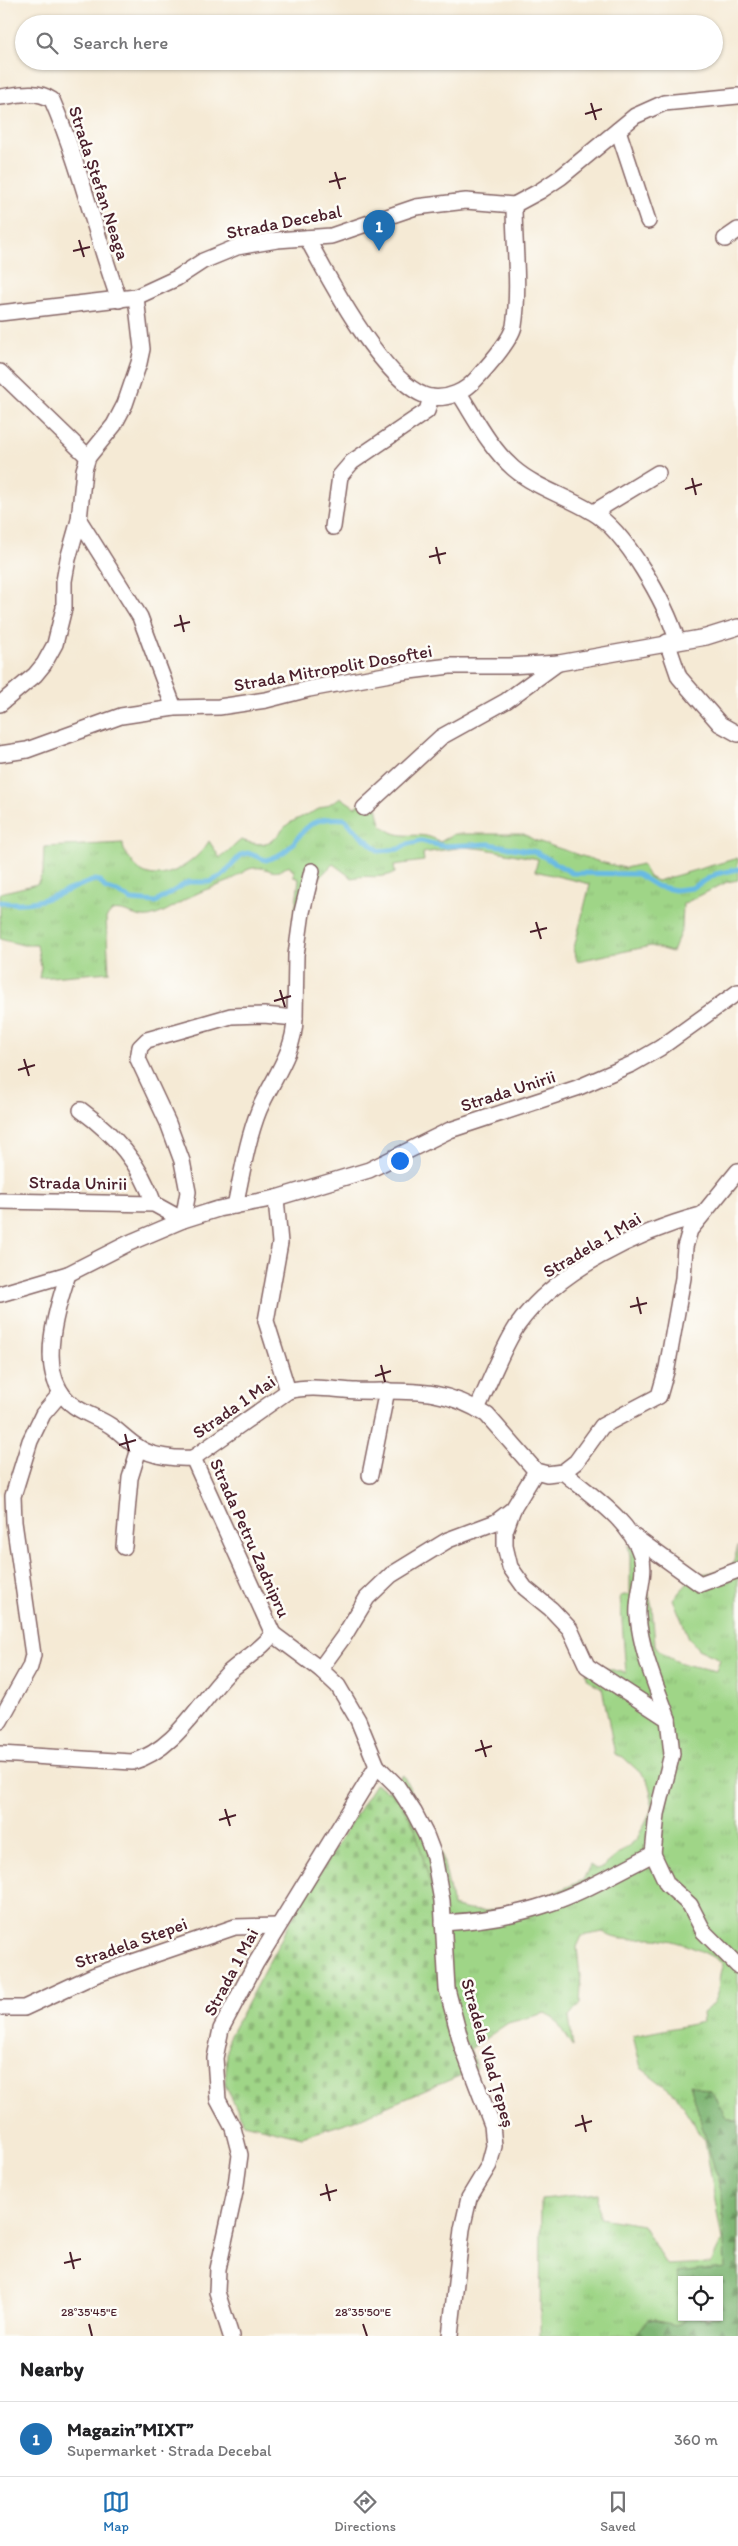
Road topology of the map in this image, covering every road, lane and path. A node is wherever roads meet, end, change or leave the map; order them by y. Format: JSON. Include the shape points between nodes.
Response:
{"nodes":[{"id":1,"x":738,"y":96,"type":"edge"},
{"id":2,"x":0,"y":97,"type":"edge"},
{"id":3,"x":618,"y":130,"type":"junction"},
{"id":4,"x":514,"y":205,"type":"junction"},
{"id":5,"x":648,"y":221,"type":"dead end"},
{"id":6,"x":738,"y":230,"type":"edge"},
{"id":7,"x":306,"y":238,"type":"junction"},
{"id":8,"x":725,"y":239,"type":"dead end"},
{"id":9,"x":136,"y":296,"type":"junction"},
{"id":10,"x":120,"y":300,"type":"junction"},
{"id":11,"x":0,"y":313,"type":"edge"},
{"id":12,"x":0,"y":372,"type":"edge"},
{"id":13,"x":459,"y":394,"type":"junction"},
{"id":14,"x":431,"y":397,"type":"junction"},
{"id":15,"x":88,"y":456,"type":"junction"},
{"id":16,"x":658,"y":473,"type":"dead end"},
{"id":17,"x":594,"y":512,"type":"junction"},
{"id":18,"x":79,"y":520,"type":"junction"},
{"id":19,"x":333,"y":528,"type":"dead end"},
{"id":20,"x":738,"y":627,"type":"edge"},
{"id":21,"x":672,"y":641,"type":"junction"},
{"id":22,"x":559,"y":662,"type":"junction"},
{"id":23,"x":0,"y":704,"type":"edge"},
{"id":24,"x":174,"y":708,"type":"junction"},
{"id":25,"x":738,"y":734,"type":"edge"},
{"id":26,"x":0,"y":754,"type":"edge"},
{"id":27,"x":364,"y":808,"type":"dead end"},
{"id":28,"x":312,"y":871,"type":"dead end"},
{"id":29,"x":738,"y":992,"type":"edge"},
{"id":30,"x":295,"y":1018,"type":"junction"},
{"id":31,"x":80,"y":1110,"type":"dead end"},
{"id":32,"x":738,"y":1171,"type":"edge"},
{"id":33,"x":276,"y":1198,"type":"junction"},
{"id":34,"x":0,"y":1201,"type":"edge"},
{"id":35,"x":154,"y":1204,"type":"junction"},
{"id":36,"x":235,"y":1206,"type":"junction"},
{"id":37,"x":700,"y":1215,"type":"junction"},
{"id":38,"x":183,"y":1220,"type":"junction"},
{"id":39,"x":68,"y":1274,"type":"junction"},
{"id":40,"x":0,"y":1294,"type":"edge"},
{"id":41,"x":387,"y":1390,"type":"junction"},
{"id":42,"x":288,"y":1391,"type":"junction"},
{"id":43,"x":62,"y":1393,"type":"junction"},
{"id":44,"x":477,"y":1409,"type":"junction"},
{"id":45,"x":139,"y":1449,"type":"junction"},
{"id":46,"x":193,"y":1458,"type":"junction"},
{"id":47,"x":536,"y":1471,"type":"junction"},
{"id":48,"x":563,"y":1472,"type":"junction"},
{"id":49,"x":370,"y":1475,"type":"dead end"},
{"id":50,"x":513,"y":1509,"type":"junction"},
{"id":51,"x":629,"y":1533,"type":"junction"},
{"id":52,"x":124,"y":1546,"type":"dead end"},
{"id":53,"x":738,"y":1570,"type":"edge"},
{"id":54,"x":273,"y":1634,"type":"junction"},
{"id":55,"x":320,"y":1669,"type":"junction"},
{"id":56,"x":668,"y":1719,"type":"junction"},
{"id":57,"x":0,"y":1721,"type":"edge"},
{"id":58,"x":0,"y":1754,"type":"edge"},
{"id":59,"x":377,"y":1766,"type":"junction"},
{"id":60,"x":653,"y":1854,"type":"junction"},
{"id":61,"x":443,"y":1923,"type":"junction"},
{"id":62,"x":278,"y":1926,"type":"junction"},
{"id":63,"x":738,"y":1966,"type":"edge"},
{"id":64,"x":0,"y":2008,"type":"edge"},
{"id":65,"x":231,"y":2336,"type":"edge"},
{"id":66,"x":450,"y":2336,"type":"edge"}],
"edges":[{"from":1,"to":3,"type":"street","via":[[664,104],[635,116]]},
{"from":2,"to":10,"type":"street","name":"Strada Ștefan Neaga","via":[[31,93],[52,100],[73,152]]},
{"from":3,"to":4,"type":"street","via":[[561,177]]},
{"from":3,"to":5,"type":"street"},
{"from":4,"to":7,"type":"street","name":"Strada Decebal","via":[[466,201],[416,208],[331,236]]},
{"from":4,"to":13,"type":"street","via":[[516,296],[513,328],[490,363]]},
{"from":6,"to":8,"type":"street"},
{"from":7,"to":9,"type":"street","name":"Strada Decebal","via":[[237,247]]},
{"from":7,"to":14,"type":"street","via":[[348,312],[390,368],[416,391]]},
{"from":9,"to":10,"type":"street","name":"Strada Decebal"},
{"from":9,"to":15,"type":"street","via":[[142,349],[139,363],[114,425]]},
{"from":10,"to":11,"type":"street","name":"Strada Decebal"},
{"from":12,"to":15,"type":"street"},
{"from":13,"to":14,"type":"street"},
{"from":13,"to":17,"type":"street","via":[[483,432],[511,466],[525,478]]},
{"from":14,"to":19,"type":"street","via":[[427,410],[352,462],[340,476]]},
{"from":15,"to":18,"type":"street"},
{"from":16,"to":17,"type":"street"},
{"from":17,"to":21,"type":"street","via":[[615,531],[651,582],[665,609]]},
{"from":18,"to":23,"type":"street","via":[[64,581],[64,608],[56,644],[40,670]]},
{"from":18,"to":24,"type":"street","via":[[140,617]]},
{"from":20,"to":21,"type":"street","name":"Strada Mitropolit Dosoftei","via":[[706,637]]},
{"from":21,"to":22,"type":"street","name":"Strada Mitropolit Dosoftei"},
{"from":21,"to":25,"type":"street","via":[[679,677],[720,724]]},
{"from":22,"to":24,"type":"street","name":"Strada Mitropolit Dosoftei","via":[[426,669],[309,689],[266,700],[219,707]]},
{"from":22,"to":27,"type":"street","name":"Strada Mitropolit Dosoftei","via":[[506,701],[442,736]]},
{"from":24,"to":26,"type":"street","name":"Strada Mitropolit Dosoftei","via":[[121,716],[27,750]]},
{"from":28,"to":30,"type":"street","via":[[296,955]]},
{"from":29,"to":33,"type":"street","name":"Strada Unirii","via":[[660,1048],[610,1074],[450,1130],[369,1170]]},
{"from":30,"to":36,"type":"street","via":[[295,1032],[287,1053],[251,1133]]},
{"from":30,"to":38,"type":"street","via":[[231,1016],[147,1040],[140,1047],[138,1059],[182,1161],[188,1192]]},
{"from":31,"to":35,"type":"street","name":"Strada Unirii","via":[[122,1146],[147,1181]]},
{"from":32,"to":37,"type":"street"},
{"from":33,"to":36,"type":"street","name":"Strada Unirii"},
{"from":33,"to":42,"type":"street","via":[[280,1242],[266,1321]]},
{"from":34,"to":35,"type":"street","name":"Strada Unirii"},
{"from":35,"to":38,"type":"street","name":"Strada Unirii"},
{"from":36,"to":38,"type":"street","name":"Strada Unirii"},
{"from":37,"to":44,"type":"street","name":"Stradela 1 Mai","via":[[649,1231],[582,1268],[543,1297],[517,1326]]},
{"from":37,"to":48,"type":"street","via":[[690,1230],[685,1247],[668,1368],[659,1396],[602,1426],[576,1462]]},
{"from":38,"to":39,"type":"street","name":"Strada Unirii"},
{"from":39,"to":40,"type":"street","name":"Strada Unirii"},
{"from":39,"to":43,"type":"street","via":[[54,1322],[51,1347],[52,1367]]},
{"from":41,"to":42,"type":"street","name":"Strada 1 Mai","via":[[303,1387]]},
{"from":41,"to":44,"type":"street","name":"Strada 1 Mai","via":[[428,1391]]},
{"from":41,"to":49,"type":"street"},
{"from":42,"to":46,"type":"street","name":"Strada 1 Mai"},
{"from":43,"to":45,"type":"street","name":"Strada Petru Zadnipru","via":[[73,1406],[110,1425]]},
{"from":43,"to":57,"type":"street","via":[[44,1414],[30,1441],[13,1496],[33,1655]]},
{"from":44,"to":47,"type":"street","name":"Strada 1 Mai"},
{"from":45,"to":46,"type":"street","name":"Strada Petru Zadnipru","via":[[181,1459]]},
{"from":45,"to":52,"type":"street","via":[[130,1478]]},
{"from":46,"to":54,"type":"street","name":"Strada Petru Zadnipru"},
{"from":47,"to":48,"type":"street","via":[[547,1474]]},
{"from":47,"to":50,"type":"street"},
{"from":48,"to":51,"type":"street","via":[[608,1510]]},
{"from":50,"to":55,"type":"street","via":[[496,1522],[448,1540],[391,1575],[368,1598]]},
{"from":50,"to":56,"type":"street","via":[[505,1531],[505,1546],[510,1566],[525,1588],[551,1608],[570,1629],[586,1666]]},
{"from":51,"to":53,"type":"street","via":[[700,1584]]},
{"from":51,"to":56,"type":"street","via":[[641,1556],[638,1614],[642,1644]]},
{"from":54,"to":55,"type":"street"},
{"from":54,"to":58,"type":"street","name":"Strada Petru Zadnipru","via":[[264,1646],[228,1673],[172,1738],[142,1759],[132,1762]]},
{"from":55,"to":59,"type":"street","via":[[348,1701]]},
{"from":56,"to":60,"type":"street","via":[[672,1754],[657,1814]]},
{"from":59,"to":61,"type":"street","via":[[396,1786],[426,1835],[439,1881]]},
{"from":59,"to":62,"type":"street","name":"Strada 1 Mai"},
{"from":60,"to":61,"type":"street","via":[[546,1905],[478,1921]]},
{"from":60,"to":63,"type":"street","via":[[667,1884],[690,1905],[704,1932]]},
{"from":61,"to":66,"type":"street","name":"Stradela Vlad Țepeș","via":[[447,1989],[462,2046],[492,2125],[494,2146],[489,2165],[469,2198],[462,2229]]},
{"from":62,"to":64,"type":"street","name":"Stradela Stepei","via":[[235,1927],[95,1975],[24,2008]]},
{"from":62,"to":65,"type":"street","name":"Strada 1 Mai","via":[[221,2030],[215,2058],[218,2100],[232,2128],[240,2155],[218,2268],[217,2292]]}]}
